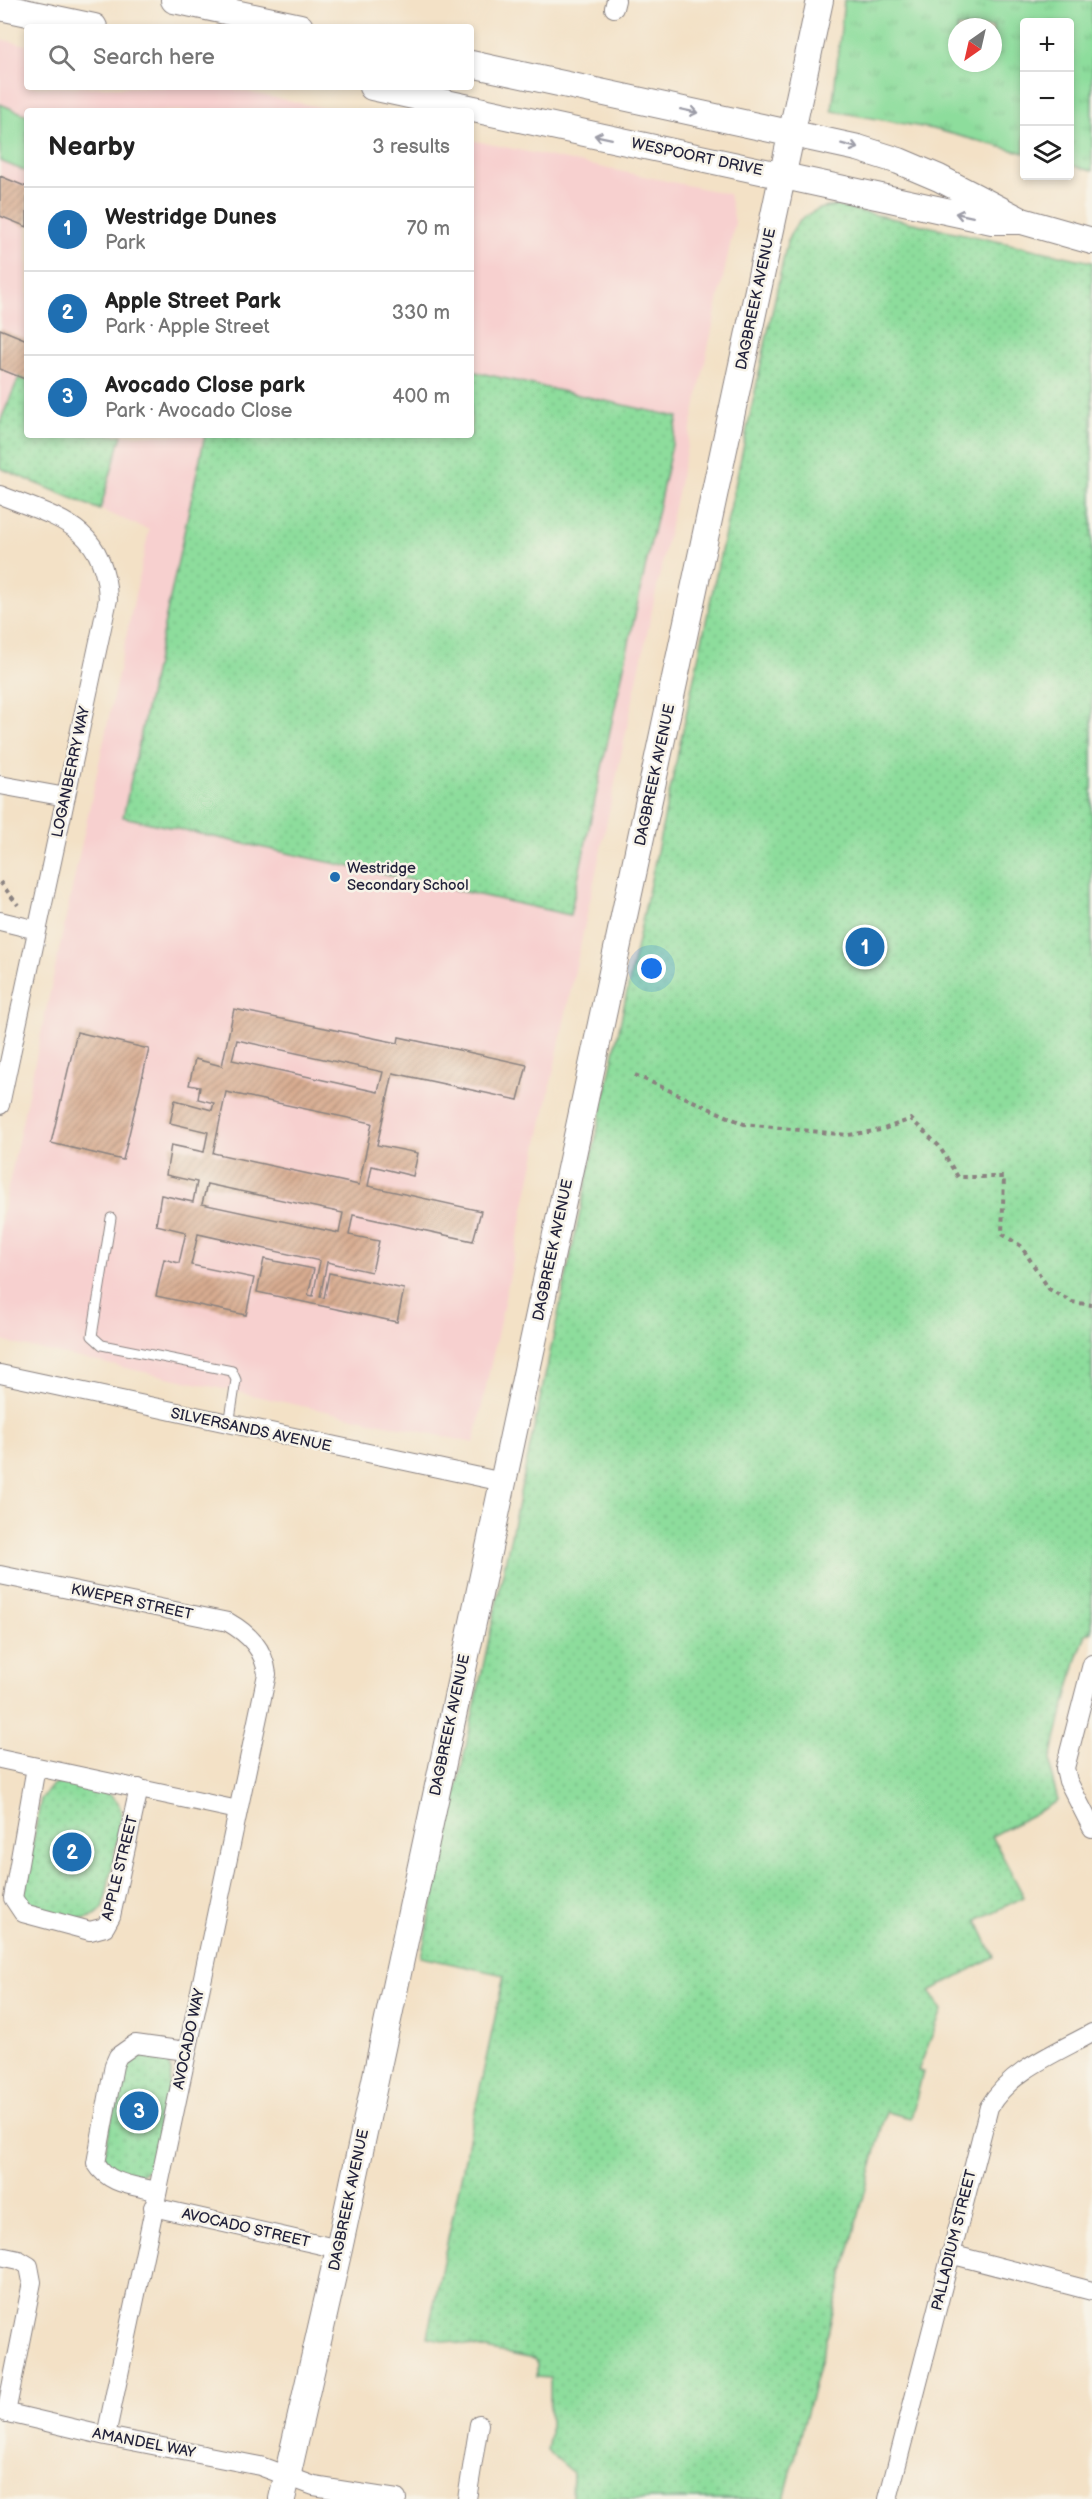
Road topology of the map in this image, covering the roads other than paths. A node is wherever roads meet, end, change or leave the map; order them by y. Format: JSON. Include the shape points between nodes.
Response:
{"nodes":[{"id":1,"x":174,"y":0,"type":"edge"},
{"id":2,"x":820,"y":0,"type":"edge"},
{"id":3,"x":0,"y":7,"type":"edge"},
{"id":4,"x":80,"y":24,"type":"edge"},
{"id":5,"x":286,"y":24,"type":"edge"},
{"id":6,"x":474,"y":65,"type":"edge"},
{"id":7,"x":386,"y":90,"type":"edge"},
{"id":8,"x":469,"y":108,"type":"edge"},
{"id":9,"x":474,"y":109,"type":"edge"},
{"id":10,"x":793,"y":133,"type":"junction"},
{"id":11,"x":783,"y":176,"type":"junction"},
{"id":12,"x":1022,"y":221,"type":"junction"},
{"id":13,"x":1092,"y":241,"type":"edge"},
{"id":14,"x":0,"y":495,"type":"edge"},
{"id":15,"x":0,"y":784,"type":"edge"},
{"id":16,"x":66,"y":797,"type":"junction"},
{"id":17,"x":0,"y":921,"type":"edge"},
{"id":18,"x":37,"y":930,"type":"junction"},
{"id":19,"x":0,"y":1105,"type":"edge"},
{"id":20,"x":111,"y":1218,"type":"dead end"},
{"id":21,"x":0,"y":1374,"type":"edge"},
{"id":22,"x":228,"y":1425,"type":"junction"},
{"id":23,"x":503,"y":1482,"type":"junction"},
{"id":24,"x":0,"y":1575,"type":"edge"},
{"id":25,"x":257,"y":1645,"type":"joint"},
{"id":26,"x":1092,"y":1665,"type":"edge"},
{"id":27,"x":0,"y":1759,"type":"edge"},
{"id":28,"x":36,"y":1767,"type":"junction"},
{"id":29,"x":139,"y":1788,"type":"junction"},
{"id":30,"x":238,"y":1810,"type":"junction"},
{"id":31,"x":1092,"y":1828,"type":"edge"},
{"id":32,"x":1092,"y":2033,"type":"edge"},
{"id":33,"x":186,"y":2051,"type":"junction"},
{"id":34,"x":155,"y":2199,"type":"junction"},
{"id":35,"x":339,"y":2249,"type":"junction"},
{"id":36,"x":950,"y":2254,"type":"junction"},
{"id":37,"x":0,"y":2256,"type":"edge"},
{"id":38,"x":1092,"y":2291,"type":"edge"},
{"id":39,"x":3,"y":2412,"type":"edge"},
{"id":40,"x":479,"y":2424,"type":"dead end"},
{"id":41,"x":106,"y":2436,"type":"junction"},
{"id":42,"x":285,"y":2488,"type":"edge"},
{"id":43,"x":397,"y":2499,"type":"edge"},
{"id":44,"x":467,"y":2499,"type":"edge"},
{"id":45,"x":888,"y":2499,"type":"edge"}],
"edges":[{"from":1,"to":5,"type":"street"},
{"from":2,"to":10,"type":"street","name":"DAGBREEK AVENUE"},
{"from":3,"to":4,"type":"street"},
{"from":6,"to":10,"type":"street","name":"WESPOORT DRIVE","one_way":true},
{"from":8,"to":7,"type":"street","name":"WESPOORT DRIVE","one_way":true},
{"from":11,"to":9,"type":"street","name":"WESPOORT DRIVE","one_way":true},
{"from":10,"to":11,"type":"street","name":"DAGBREEK AVENUE"},
{"from":10,"to":12,"type":"street","name":"WESPOORT DRIVE","one_way":true,"via":[[899,161]]},
{"from":12,"to":11,"type":"street","name":"WESPOORT DRIVE","one_way":true,"via":[[992,221]]},
{"from":11,"to":23,"type":"street","name":"DAGBREEK AVENUE"},
{"from":12,"to":13,"type":"street","name":"WESPOORT DRIVE"},
{"from":14,"to":16,"type":"street","name":"LOGANBERRY WAY","via":[[80,531],[100,554],[107,575],[108,599]]},
{"from":15,"to":16,"type":"street"},
{"from":16,"to":18,"type":"street","name":"LOGANBERRY WAY"},
{"from":17,"to":18,"type":"street"},
{"from":18,"to":19,"type":"street","name":"LOGANBERRY WAY"},
{"from":20,"to":22,"type":"lane","via":[[92,1336],[102,1345],[232,1371],[236,1376]]},
{"from":21,"to":22,"type":"street","name":"SILVERSANDS AVENUE"},
{"from":22,"to":23,"type":"street","name":"SILVERSANDS AVENUE"},
{"from":23,"to":35,"type":"street","name":"DAGBREEK AVENUE"},
{"from":24,"to":25,"type":"street","name":"KWEPER STREET","via":[[228,1622]]},
{"from":25,"to":30,"type":"street","name":"AVOCADO WAY","via":[[267,1674]]},
{"from":26,"to":31,"type":"street","via":[[1065,1768]]},
{"from":27,"to":28,"type":"street"},
{"from":28,"to":29,"type":"street"},
{"from":28,"to":29,"type":"street","name":"APPLE STREET","via":[[13,1898],[23,1913],[90,1931],[105,1927],[111,1916]]},
{"from":29,"to":30,"type":"street"},
{"from":30,"to":33,"type":"street","name":"AVOCADO WAY"},
{"from":32,"to":36,"type":"street","name":"PALLADIUM STREET","via":[[1016,2076],[999,2091],[983,2122]]},
{"from":33,"to":34,"type":"street","name":"AVOCADO WAY"},
{"from":33,"to":34,"type":"street","name":"AVOCADO STREET","via":[[135,2044],[118,2056],[114,2065],[96,2163],[112,2180]]},
{"from":34,"to":35,"type":"street","name":"AVOCADO STREET"},
{"from":34,"to":41,"type":"street","name":"AVOCADO WAY"},
{"from":35,"to":42,"type":"street","name":"DAGBREEK AVENUE"},
{"from":36,"to":38,"type":"street"},
{"from":36,"to":45,"type":"street","name":"PALLADIUM STREET"},
{"from":37,"to":39,"type":"street","via":[[29,2266],[32,2282]]},
{"from":39,"to":41,"type":"street","name":"AMANDEL WAY"},
{"from":40,"to":44,"type":"street"},
{"from":41,"to":42,"type":"street","name":"AMANDEL WAY","via":[[260,2466]]},
{"from":42,"to":43,"type":"street","name":"AMANDEL WAY","via":[[314,2486]]}]}
